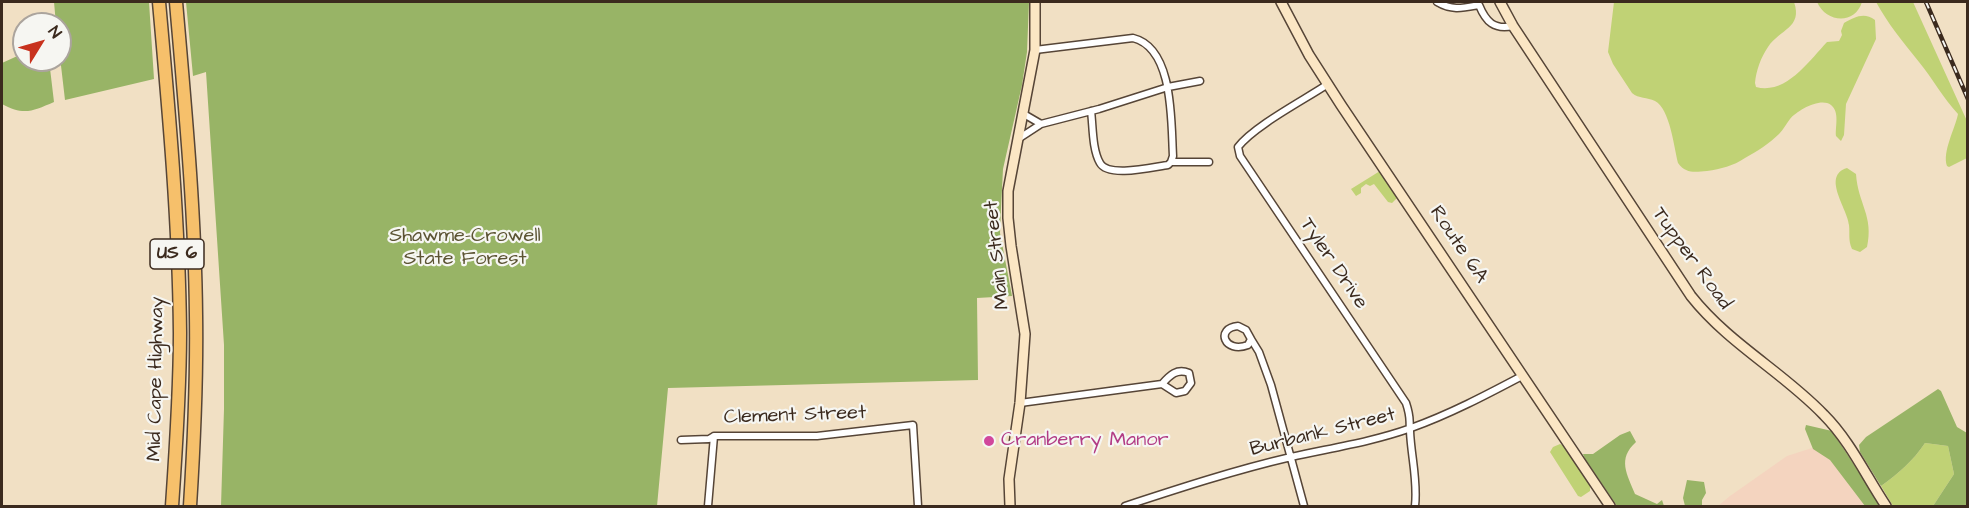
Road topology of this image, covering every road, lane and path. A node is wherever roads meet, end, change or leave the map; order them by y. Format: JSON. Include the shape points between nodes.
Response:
{"nodes":[{"id":1,"x":159,"y":2,"type":"edge"},
{"id":2,"x":176,"y":2,"type":"edge"},
{"id":3,"x":1035,"y":2,"type":"edge"},
{"id":4,"x":1281,"y":2,"type":"edge"},
{"id":5,"x":1437,"y":2,"type":"edge"},
{"id":6,"x":1500,"y":2,"type":"edge"},
{"id":7,"x":1479,"y":3,"type":"edge"},
{"id":8,"x":1513,"y":26,"type":"junction"},
{"id":9,"x":1035,"y":50,"type":"junction"},
{"id":10,"x":1200,"y":81,"type":"dead end"},
{"id":11,"x":1328,"y":84,"type":"junction"},
{"id":12,"x":1168,"y":87,"type":"junction"},
{"id":13,"x":1091,"y":111,"type":"junction"},
{"id":14,"x":1022,"y":113,"type":"junction"},
{"id":15,"x":1041,"y":124,"type":"junction"},
{"id":16,"x":1017,"y":140,"type":"junction"},
{"id":17,"x":1171,"y":162,"type":"junction"},
{"id":18,"x":1209,"y":162,"type":"dead end"},
{"id":19,"x":1251,"y":339,"type":"junction"},
{"id":20,"x":1522,"y":376,"type":"junction"},
{"id":21,"x":1162,"y":384,"type":"junction"},
{"id":22,"x":1020,"y":403,"type":"junction"},
{"id":23,"x":1409,"y":429,"type":"junction"},
{"id":24,"x":714,"y":436,"type":"junction"},
{"id":25,"x":681,"y":440,"type":"dead end"},
{"id":26,"x":1290,"y":458,"type":"junction"},
{"id":27,"x":172,"y":507,"type":"edge"},
{"id":28,"x":190,"y":507,"type":"edge"},
{"id":29,"x":708,"y":507,"type":"edge"},
{"id":30,"x":918,"y":507,"type":"edge"},
{"id":31,"x":1010,"y":507,"type":"edge"},
{"id":32,"x":1125,"y":507,"type":"edge"},
{"id":33,"x":1304,"y":507,"type":"edge"},
{"id":34,"x":1415,"y":507,"type":"edge"},
{"id":35,"x":1610,"y":507,"type":"edge"},
{"id":36,"x":1886,"y":507,"type":"edge"}],
"edges":[{"from":1,"to":27,"type":"highway","name":"Mid Cape Highway","number":"US 6","via":[[179,294],[178,433]]},
{"from":2,"to":28,"type":"highway","name":"Mid Cape Highway","number":"US 6","via":[[192,206],[196,316]]},
{"from":3,"to":9,"type":"main road","name":"Main Street"},
{"from":4,"to":11,"type":"main road","name":"Route 6A"},
{"from":5,"to":7,"type":"street","via":[[1457,9]]},
{"from":6,"to":8,"type":"main road","name":"Tupper Road"},
{"from":7,"to":8,"type":"street","via":[[1488,22],[1496,27]]},
{"from":8,"to":36,"type":"main road","name":"Tupper Road","via":[[1690,296],[1728,336],[1825,416]]},
{"from":9,"to":12,"type":"street","via":[[1143,40],[1154,50]]},
{"from":9,"to":14,"type":"main road","name":"Main Street"},
{"from":10,"to":12,"type":"street"},
{"from":11,"to":20,"type":"main road","name":"Route 6A"},
{"from":11,"to":23,"type":"street","name":"Tyler Drive","via":[[1243,141],[1238,147],[1240,156],[1406,403],[1411,418]]},
{"from":12,"to":13,"type":"street"},
{"from":12,"to":17,"type":"street"},
{"from":13,"to":15,"type":"street"},
{"from":13,"to":17,"type":"street","via":[[1096,154],[1105,169],[1143,168]]},
{"from":14,"to":15,"type":"street"},
{"from":14,"to":16,"type":"main road","name":"Main Street"},
{"from":15,"to":16,"type":"street"},
{"from":16,"to":22,"type":"main road","name":"Main Street","via":[[1008,191],[1008,218],[1025,334]]},
{"from":17,"to":18,"type":"street"},
{"from":19,"to":19,"type":"street","via":[[1239,348],[1224,337],[1231,327],[1238,326]]},
{"from":19,"to":26,"type":"street","via":[[1271,386]]},
{"from":20,"to":23,"type":"street","name":"Burbank Street","via":[[1453,412]]},
{"from":20,"to":35,"type":"main road","name":"Route 6A"},
{"from":21,"to":21,"type":"street","via":[[1176,372],[1189,373],[1191,383],[1185,391],[1176,393]]},
{"from":21,"to":22,"type":"street"},
{"from":22,"to":31,"type":"main road","name":"Main Street","via":[[1009,479]]},
{"from":23,"to":26,"type":"street","name":"Burbank Street"},
{"from":23,"to":34,"type":"street","name":"Tyler Drive"},
{"from":24,"to":25,"type":"street","name":"Clement Street"},
{"from":24,"to":29,"type":"street"},
{"from":24,"to":30,"type":"street","name":"Clement Street","via":[[818,436],[913,425]]},
{"from":26,"to":32,"type":"street","name":"Burbank Street","via":[[1188,485]]},
{"from":26,"to":33,"type":"street"}]}
